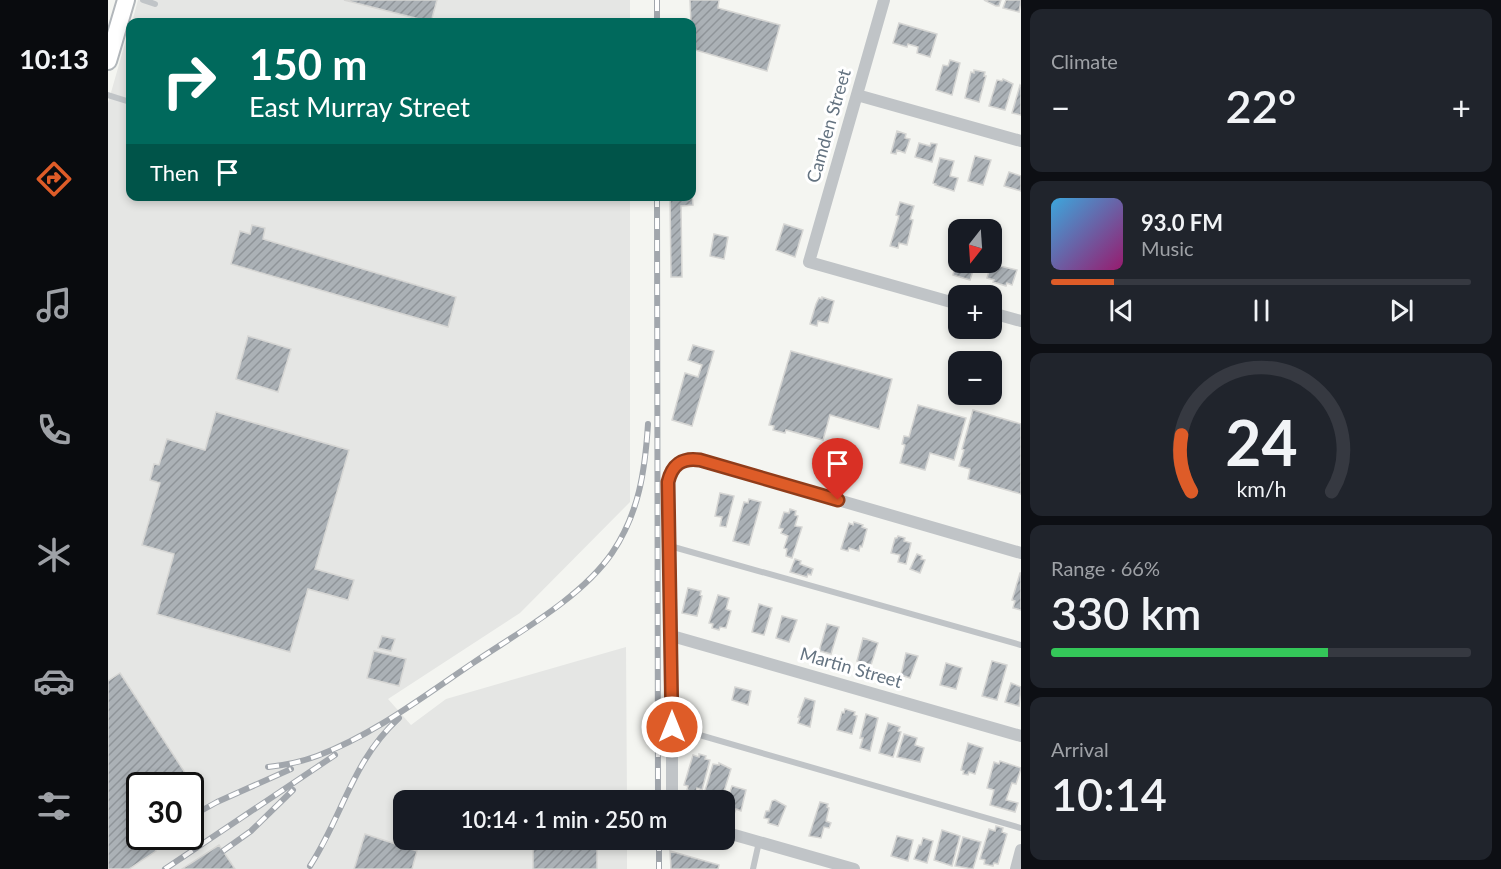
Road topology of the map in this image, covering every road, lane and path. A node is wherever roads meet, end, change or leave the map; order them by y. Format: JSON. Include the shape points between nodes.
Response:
{"nodes":[{"id":1,"x":126,"y":0,"type":"edge"},
{"id":2,"x":143,"y":0,"type":"edge"},
{"id":3,"x":884,"y":0,"type":"edge"},
{"id":4,"x":155,"y":4,"type":"dead end"},
{"id":5,"x":108,"y":61,"type":"edge"},
{"id":6,"x":857,"y":94,"type":"junction"},
{"id":7,"x":108,"y":95,"type":"edge"},
{"id":8,"x":126,"y":101,"type":"edge"},
{"id":9,"x":1021,"y":141,"type":"edge"},
{"id":10,"x":948,"y":301,"type":"edge"},
{"id":11,"x":1002,"y":316,"type":"edge"},
{"id":12,"x":1021,"y":321,"type":"edge"},
{"id":13,"x":670,"y":546,"type":"junction"},
{"id":14,"x":1021,"y":553,"type":"edge"},
{"id":15,"x":672,"y":636,"type":"junction"},
{"id":16,"x":1021,"y":645,"type":"edge"},
{"id":17,"x":672,"y":727,"type":"junction"},
{"id":18,"x":1021,"y":736,"type":"edge"},
{"id":19,"x":672,"y":790,"type":"edge"},
{"id":20,"x":1021,"y":828,"type":"edge"},
{"id":21,"x":735,"y":835,"type":"edge"},
{"id":22,"x":759,"y":842,"type":"junction"},
{"id":23,"x":1021,"y":850,"type":"edge"},
{"id":24,"x":753,"y":869,"type":"edge"},
{"id":25,"x":854,"y":869,"type":"edge"},
{"id":26,"x":1016,"y":869,"type":"edge"}],
"edges":[{"from":1,"to":5,"type":"main road"},
{"from":2,"to":4,"type":"lane"},
{"from":3,"to":6,"type":"street","name":"Camden Street"},
{"from":6,"to":9,"type":"street"},
{"from":6,"to":10,"type":"street","name":"Camden Street","via":[[808,262]]},
{"from":7,"to":8,"type":"lane"},
{"from":11,"to":12,"type":"street"},
{"from":13,"to":14,"type":"street","via":[[670,474],[678,463],[693,459]]},
{"from":13,"to":15,"type":"street"},
{"from":13,"to":16,"type":"lane"},
{"from":15,"to":17,"type":"street"},
{"from":15,"to":18,"type":"street","name":"Martin Street"},
{"from":17,"to":19,"type":"street"},
{"from":17,"to":20,"type":"lane"},
{"from":21,"to":22,"type":"street"},
{"from":22,"to":24,"type":"lane"},
{"from":22,"to":25,"type":"street"},
{"from":23,"to":26,"type":"street"}]}
